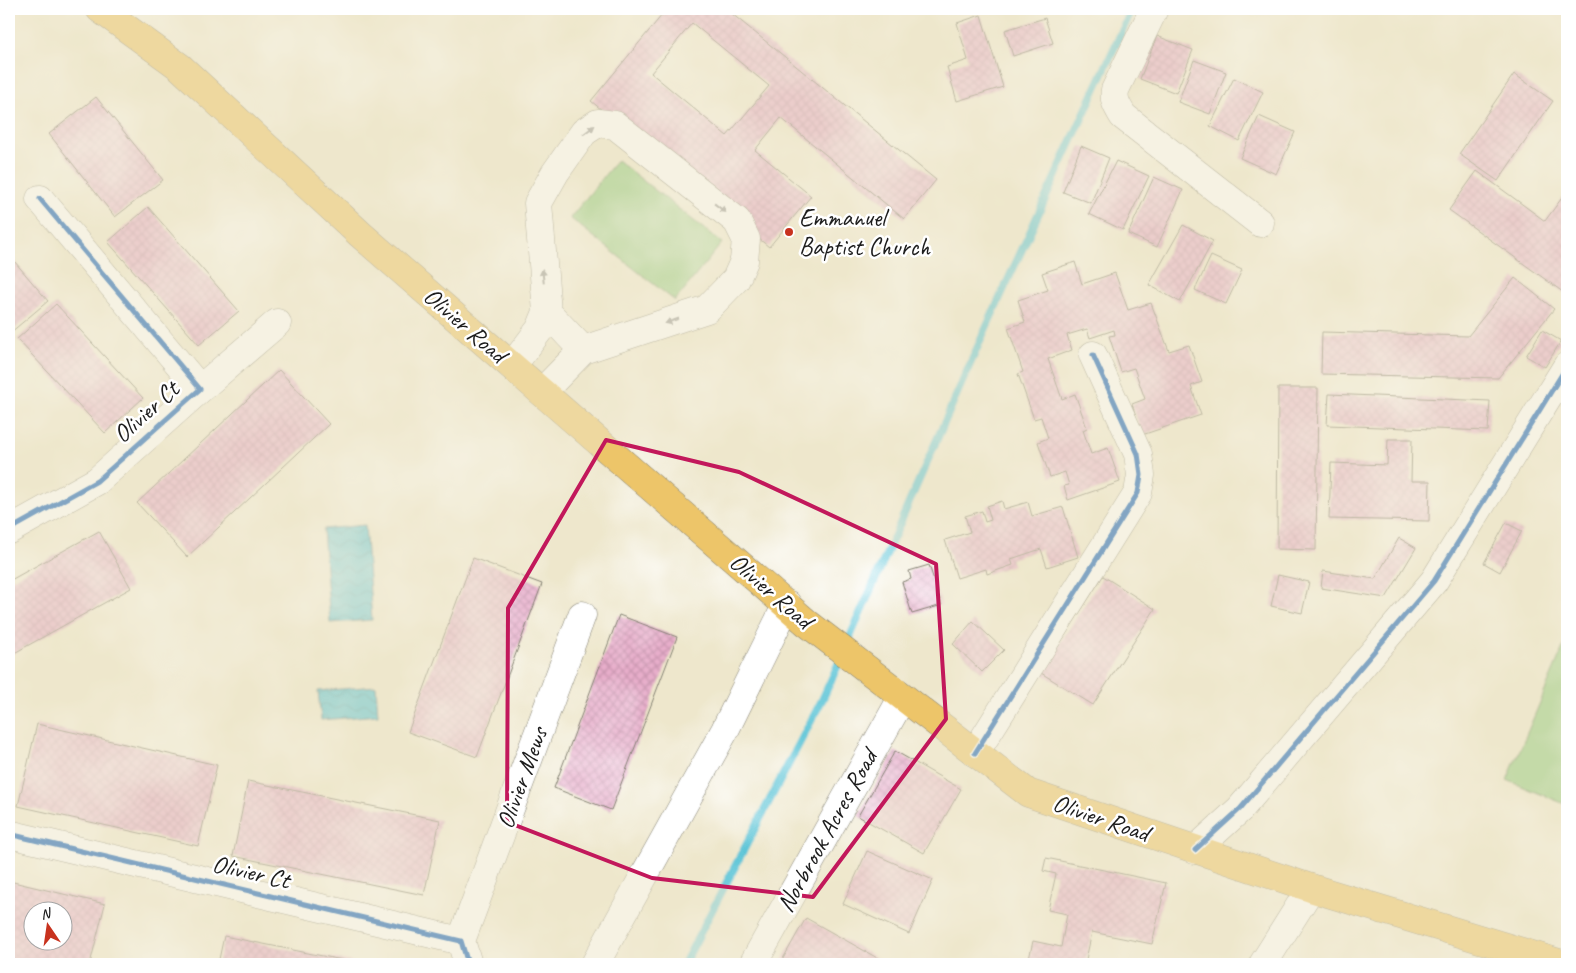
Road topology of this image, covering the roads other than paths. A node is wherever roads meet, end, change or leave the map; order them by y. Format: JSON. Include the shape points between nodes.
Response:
{"nodes":[{"id":1,"x":100,"y":9,"type":"edge"},
{"id":2,"x":1154,"y":9,"type":"edge"},
{"id":3,"x":40,"y":198,"type":"dead end"},
{"id":4,"x":1260,"y":223,"type":"dead end"},
{"id":5,"x":547,"y":312,"type":"junction"},
{"id":6,"x":277,"y":323,"type":"dead end"},
{"id":7,"x":583,"y":350,"type":"junction"},
{"id":8,"x":1093,"y":355,"type":"dead end"},
{"id":9,"x":512,"y":366,"type":"junction"},
{"id":10,"x":1567,"y":366,"type":"edge"},
{"id":11,"x":200,"y":389,"type":"junction"},
{"id":12,"x":542,"y":392,"type":"junction"},
{"id":13,"x":9,"y":530,"type":"edge"},
{"id":14,"x":786,"y":604,"type":"junction"},
{"id":15,"x":582,"y":615,"type":"dead end"},
{"id":16,"x":902,"y":698,"type":"junction"},
{"id":17,"x":975,"y":753,"type":"junction"},
{"id":18,"x":9,"y":834,"type":"edge"},
{"id":19,"x":1195,"y":850,"type":"junction"},
{"id":20,"x":1311,"y":888,"type":"junction"},
{"id":21,"x":465,"y":953,"type":"edge"},
{"id":22,"x":595,"y":964,"type":"edge"},
{"id":23,"x":753,"y":964,"type":"edge"},
{"id":24,"x":1263,"y":964,"type":"edge"},
{"id":25,"x":1562,"y":964,"type":"edge"}],
"edges":[{"from":1,"to":9,"type":"main road","name":"Olivier Road","via":[[180,67],[360,234]]},
{"from":2,"to":4,"type":"street","via":[[1115,90],[1117,106],[1124,116]]},
{"from":3,"to":11,"type":"street","name":"Olivier Ct"},
{"from":5,"to":7,"type":"street"},
{"from":5,"to":7,"type":"street","one_way":true,"via":[[538,203],[584,132],[598,123],[615,125],[737,221],[746,239],[744,261],[736,279],[707,309]]},
{"from":5,"to":9,"type":"street","via":[[540,329]]},
{"from":6,"to":11,"type":"street"},
{"from":7,"to":12,"type":"street"},
{"from":8,"to":17,"type":"street","via":[[1138,454],[1141,475],[1138,494]]},
{"from":9,"to":12,"type":"main road","name":"Olivier Road"},
{"from":10,"to":19,"type":"street","via":[[1434,580],[1240,809]]},
{"from":11,"to":13,"type":"street","name":"Olivier Ct","via":[[97,481]]},
{"from":12,"to":14,"type":"main road","name":"Olivier Road"},
{"from":14,"to":16,"type":"main road","name":"Olivier Road"},
{"from":14,"to":22,"type":"street","via":[[724,730]]},
{"from":15,"to":21,"type":"street","name":"Olivier Mews"},
{"from":16,"to":17,"type":"main road","name":"Olivier Road"},
{"from":16,"to":23,"type":"street","name":"Norbrook Acres Road"},
{"from":17,"to":19,"type":"main road","name":"Olivier Road","via":[[1028,793]]},
{"from":18,"to":21,"type":"street","name":"Olivier Ct"},
{"from":19,"to":20,"type":"main road","name":"Olivier Road"},
{"from":20,"to":24,"type":"street"},
{"from":20,"to":25,"type":"main road","name":"Olivier Road"}]}
